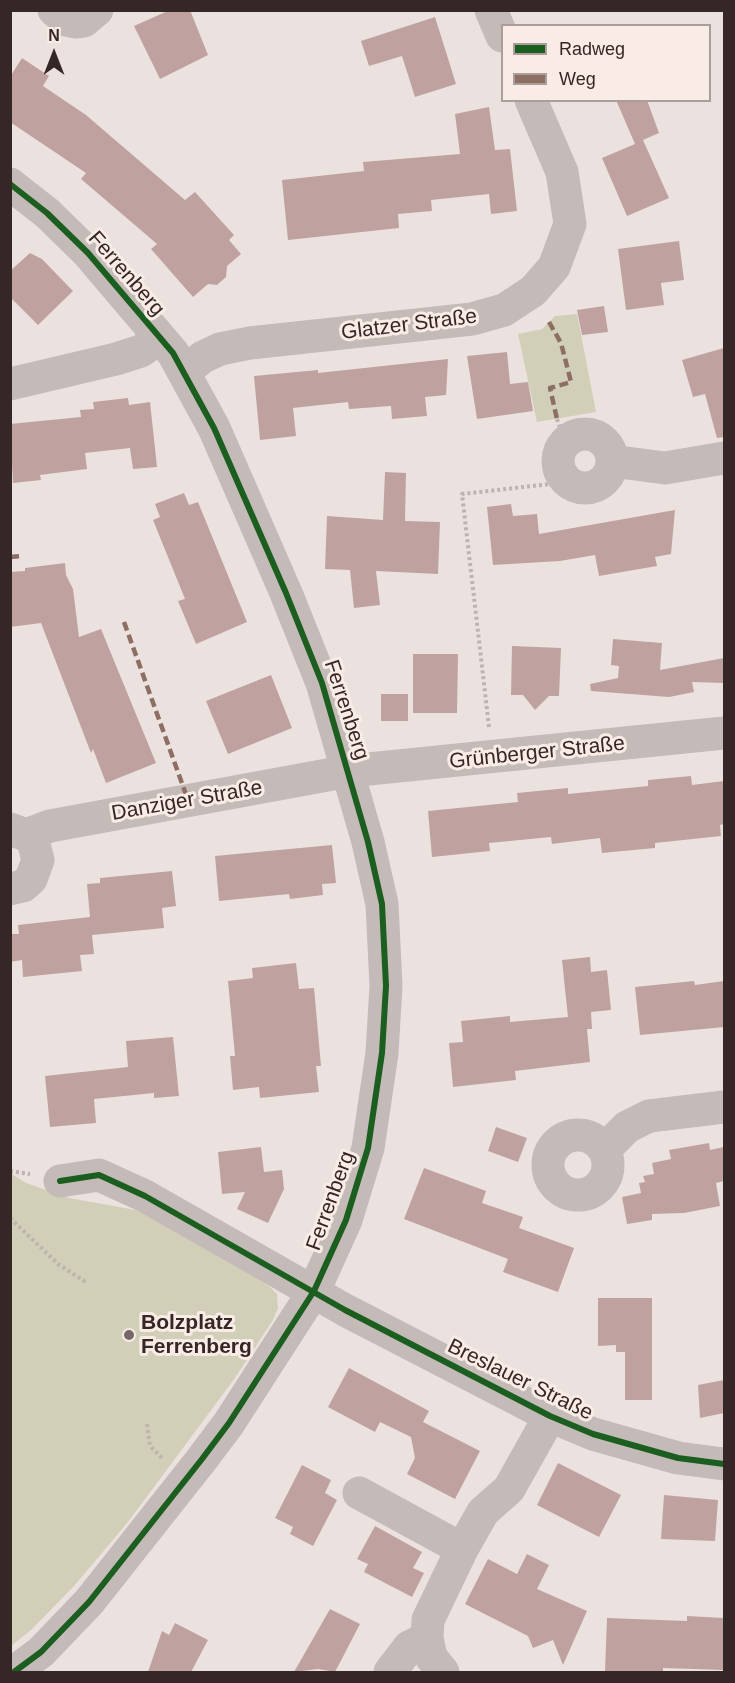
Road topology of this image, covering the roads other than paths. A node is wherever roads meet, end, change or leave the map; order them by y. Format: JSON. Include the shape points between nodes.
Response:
{"nodes":[{"id":1,"x":54,"y":10,"type":"edge"},
{"id":2,"x":97,"y":10,"type":"edge"},
{"id":3,"x":491,"y":10,"type":"edge"},
{"id":4,"x":501,"y":34,"type":"edge"},
{"id":5,"x":532,"y":102,"type":"edge"},
{"id":6,"x":10,"y":184,"type":"edge"},
{"id":7,"x":160,"y":338,"type":"junction"},
{"id":8,"x":185,"y":371,"type":"junction"},
{"id":9,"x":10,"y":384,"type":"edge"},
{"id":10,"x":724,"y":458,"type":"edge"},
{"id":11,"x":612,"y":461,"type":"junction"},
{"id":12,"x":724,"y":733,"type":"edge"},
{"id":13,"x":349,"y":771,"type":"junction"},
{"id":14,"x":18,"y":832,"type":"edge"},
{"id":15,"x":10,"y":889,"type":"edge"},
{"id":16,"x":724,"y":1107,"type":"edge"},
{"id":17,"x":604,"y":1149,"type":"dead end"},
{"id":18,"x":60,"y":1181,"type":"dead end"},
{"id":19,"x":314,"y":1291,"type":"junction"},
{"id":20,"x":550,"y":1416,"type":"junction"},
{"id":21,"x":724,"y":1464,"type":"edge"},
{"id":22,"x":359,"y":1494,"type":"dead end"},
{"id":23,"x":462,"y":1549,"type":"junction"},
{"id":24,"x":427,"y":1638,"type":"junction"},
{"id":25,"x":14,"y":1672,"type":"edge"},
{"id":26,"x":390,"y":1672,"type":"edge"},
{"id":27,"x":443,"y":1672,"type":"edge"}],
"edges":[{"from":1,"to":2,"type":"street","via":[[75,22],[84,21]]},
{"from":3,"to":4,"type":"street"},
{"from":5,"to":8,"type":"street","name":"Glatzer Straße","via":[[562,172],[570,224],[554,267],[533,291],[504,310],[472,319],[250,343],[203,357]]},
{"from":6,"to":7,"type":"street","name":"Ferrenberg","via":[[88,253]]},
{"from":7,"to":8,"type":"street","name":"Ferrenberg"},
{"from":7,"to":9,"type":"street","via":[[141,351],[116,359]]},
{"from":8,"to":13,"type":"street","name":"Ferrenberg","via":[[286,593],[322,683]]},
{"from":10,"to":11,"type":"street","via":[[665,468]]},
{"from":11,"to":11,"type":"street","via":[[606,478],[591,487],[574,486],[561,445],[572,436],[591,434],[606,444]]},
{"from":12,"to":13,"type":"street","name":"Grünberger Straße"},
{"from":13,"to":14,"type":"street","name":"Danziger Straße"},
{"from":13,"to":19,"type":"street","name":"Ferrenberg","via":[[382,904],[386,986],[382,1053],[368,1148],[346,1220]]},
{"from":14,"to":15,"type":"street","name":"Danziger Straße","via":[[37,850],[36,870],[23,885]]},
{"from":16,"to":17,"type":"street","via":[[649,1116],[627,1127]]},
{"from":18,"to":19,"type":"street","via":[[99,1175],[145,1196]]},
{"from":19,"to":20,"type":"street","name":"Breslauer Straße"},
{"from":19,"to":25,"type":"street","name":"Ferrenberg","via":[[229,1423],[186,1479],[89,1602],[40,1652]]},
{"from":20,"to":21,"type":"street","name":"Breslauer Straße","via":[[593,1434],[668,1455]]},
{"from":20,"to":23,"type":"street","via":[[508,1490],[483,1512]]},
{"from":22,"to":23,"type":"street"},
{"from":23,"to":24,"type":"street","via":[[428,1620]]},
{"from":24,"to":26,"type":"street","via":[[409,1647]]},
{"from":24,"to":27,"type":"street","via":[[431,1657]]}]}
